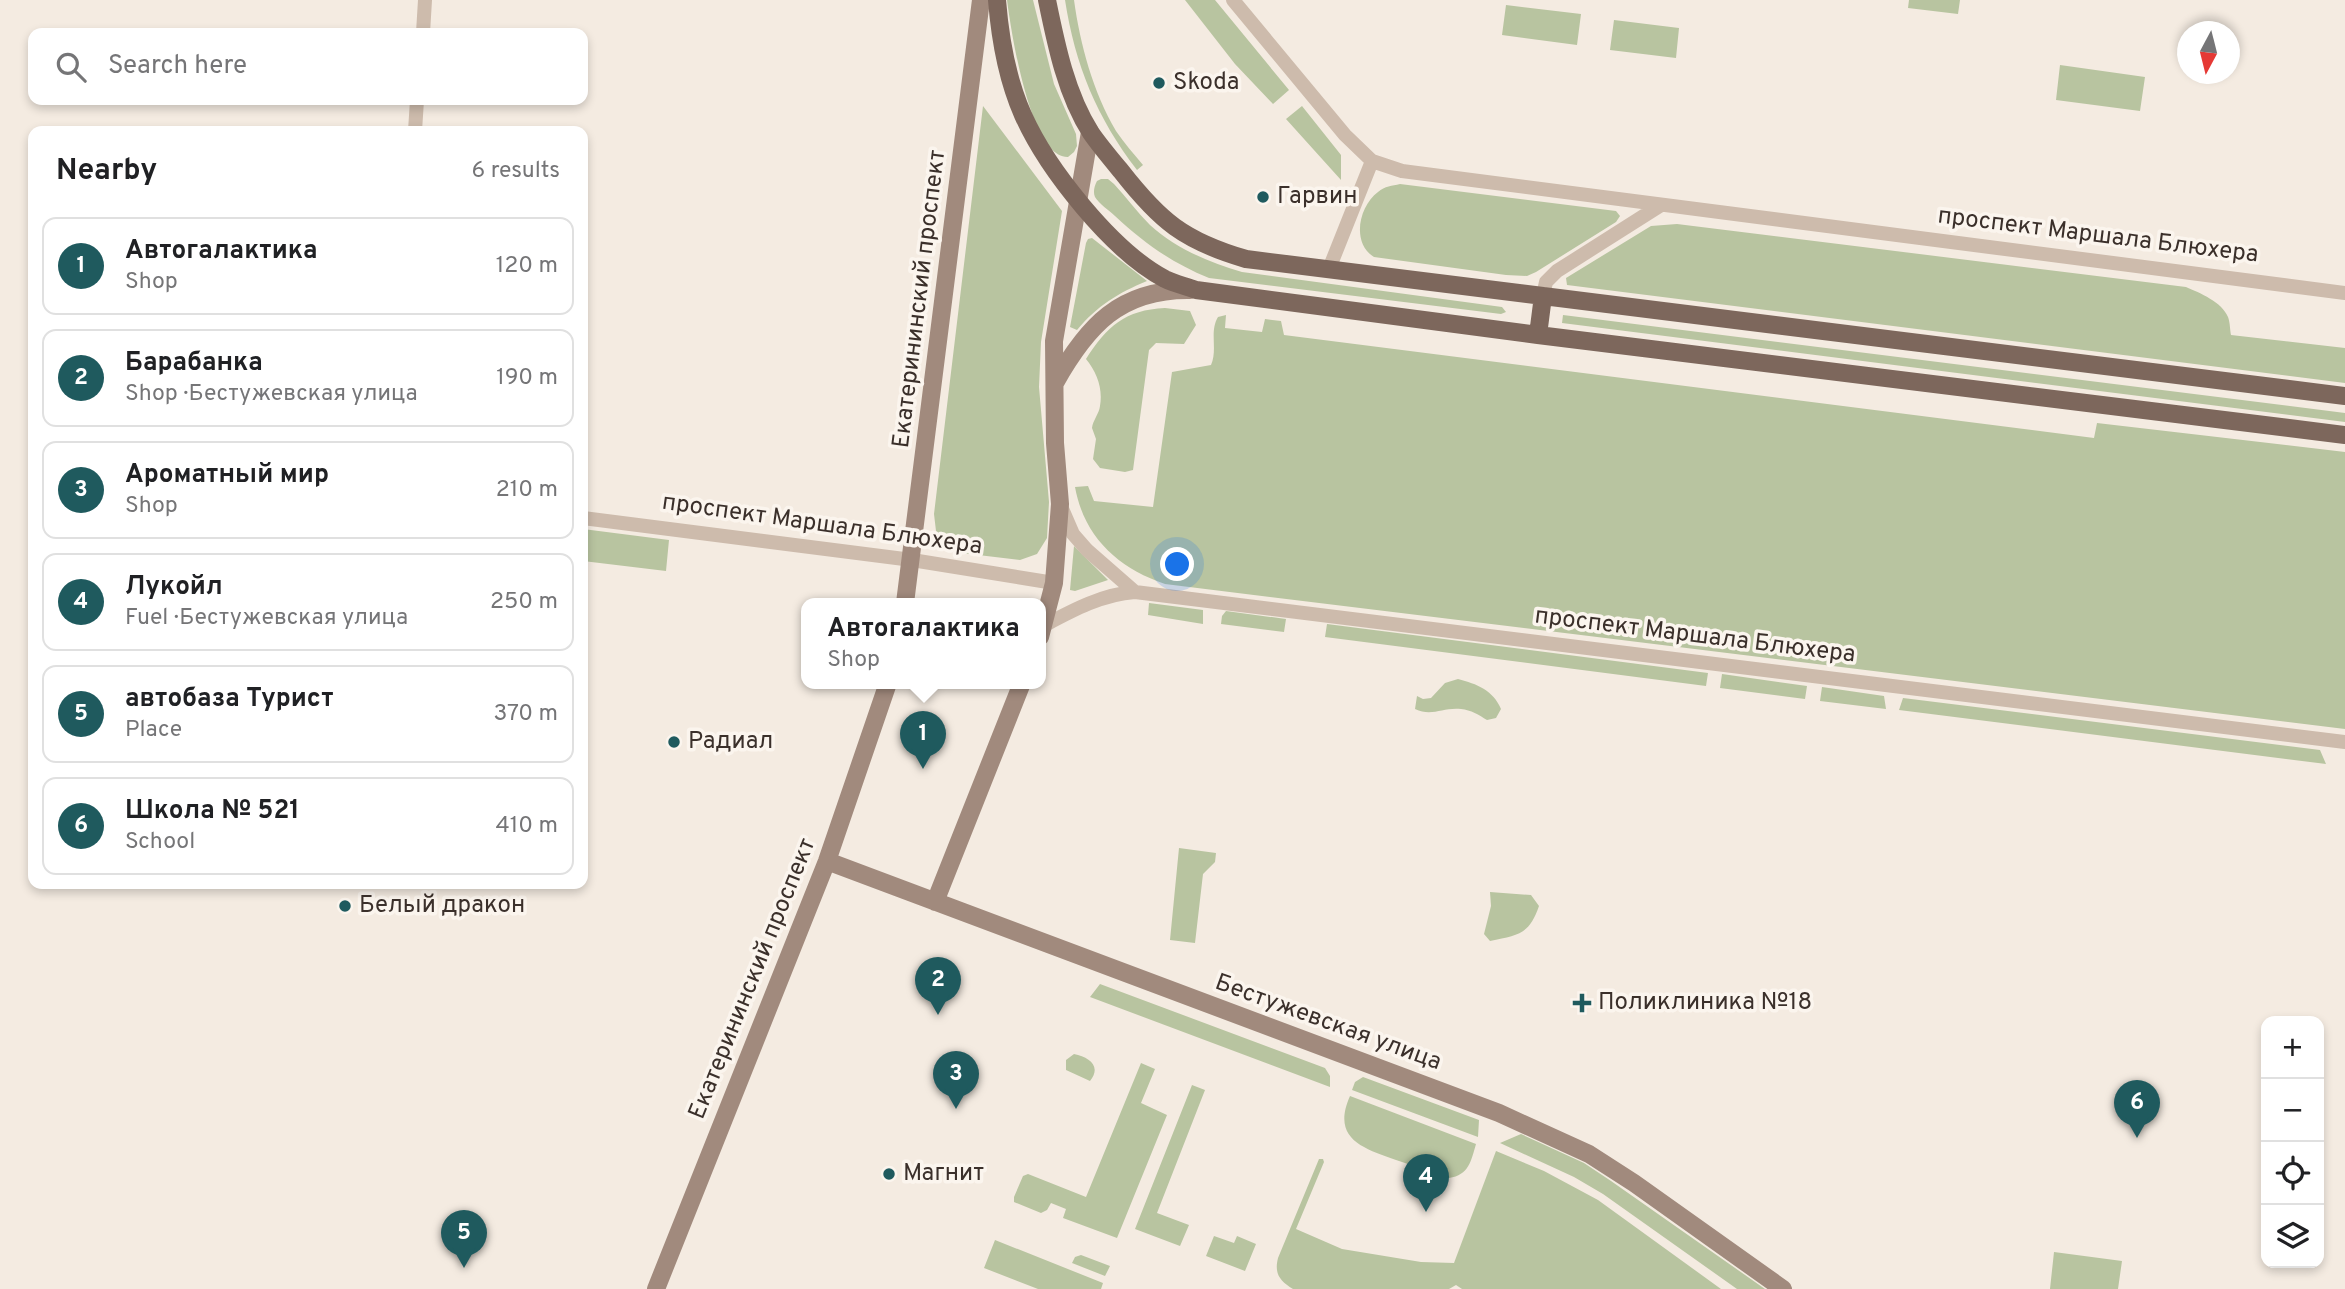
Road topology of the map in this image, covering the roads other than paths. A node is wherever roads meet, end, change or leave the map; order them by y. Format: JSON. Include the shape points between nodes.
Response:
{"nodes":[{"id":1,"x":425,"y":0,"type":"edge"},
{"id":2,"x":981,"y":0,"type":"edge"},
{"id":3,"x":997,"y":0,"type":"edge"},
{"id":4,"x":1047,"y":0,"type":"edge"},
{"id":5,"x":1233,"y":0,"type":"edge"},
{"id":6,"x":423,"y":28,"type":"edge"},
{"id":7,"x":417,"y":105,"type":"edge"},
{"id":8,"x":415,"y":126,"type":"edge"},
{"id":9,"x":1090,"y":132,"type":"junction"},
{"id":10,"x":1372,"y":161,"type":"junction"},
{"id":11,"x":1077,"y":201,"type":"junction"},
{"id":12,"x":1661,"y":205,"type":"junction"},
{"id":13,"x":1329,"y":269,"type":"junction"},
{"id":14,"x":1196,"y":290,"type":"junction"},
{"id":15,"x":2345,"y":293,"type":"edge"},
{"id":16,"x":1543,"y":296,"type":"junction"},
{"id":17,"x":1538,"y":335,"type":"junction"},
{"id":18,"x":1053,"y":386,"type":"junction"},
{"id":19,"x":2345,"y":397,"type":"edge"},
{"id":20,"x":2345,"y":435,"type":"edge"},
{"id":21,"x":1060,"y":505,"type":"junction"},
{"id":22,"x":588,"y":519,"type":"edge"},
{"id":23,"x":912,"y":560,"type":"junction"},
{"id":24,"x":1055,"y":583,"type":"junction"},
{"id":25,"x":1135,"y":592,"type":"junction"},
{"id":26,"x":906,"y":598,"type":"edge"},
{"id":27,"x":1046,"y":619,"type":"edge"},
{"id":28,"x":1046,"y":629,"type":"edge"},
{"id":29,"x":886,"y":689,"type":"edge"},
{"id":30,"x":1020,"y":689,"type":"edge"},
{"id":31,"x":2345,"y":742,"type":"edge"},
{"id":32,"x":827,"y":861,"type":"junction"},
{"id":33,"x":935,"y":902,"type":"junction"},
{"id":34,"x":656,"y":1289,"type":"edge"},
{"id":35,"x":1783,"y":1289,"type":"edge"}],
"edges":[{"from":1,"to":6,"type":"street"},
{"from":2,"to":23,"type":"street","name":"Екатерининский проспект"},
{"from":3,"to":11,"type":"main road","via":[[1004,52],[1022,113]]},
{"from":4,"to":9,"type":"main road","via":[[1066,77]]},
{"from":5,"to":10,"type":"street","name":"проспект Маршала Блюхера"},
{"from":7,"to":8,"type":"street"},
{"from":9,"to":11,"type":"street"},
{"from":9,"to":13,"type":"main road","via":[[1147,205],[1189,238],[1246,259]]},
{"from":10,"to":12,"type":"street","name":"проспект Маршала Блюхера","via":[[1402,171]]},
{"from":10,"to":13,"type":"street"},
{"from":11,"to":14,"type":"main road","via":[[1146,266]]},
{"from":11,"to":18,"type":"street","via":[[1054,341]]},
{"from":12,"to":15,"type":"street","name":"проспект Маршала Блюхера"},
{"from":12,"to":16,"type":"street","via":[[1557,271],[1546,282]]},
{"from":13,"to":16,"type":"main road"},
{"from":14,"to":17,"type":"main road"},
{"from":14,"to":18,"type":"street","via":[[1166,289],[1111,310],[1070,355]]},
{"from":16,"to":17,"type":"main road"},
{"from":16,"to":19,"type":"main road"},
{"from":17,"to":20,"type":"main road"},
{"from":18,"to":21,"type":"street"},
{"from":21,"to":24,"type":"street"},
{"from":21,"to":25,"type":"street","via":[[1073,534]]},
{"from":22,"to":23,"type":"street","name":"проспект Маршала Блюхера"},
{"from":23,"to":24,"type":"street","name":"проспект Маршала Блюхера"},
{"from":23,"to":26,"type":"street","name":"Екатерининский проспект"},
{"from":24,"to":27,"type":"street"},
{"from":25,"to":28,"type":"street","name":"проспект Маршала Блюхера","via":[[1079,607]]},
{"from":25,"to":31,"type":"street","name":"проспект Маршала Блюхера"},
{"from":29,"to":32,"type":"street","name":"Екатерининский проспект"},
{"from":30,"to":33,"type":"street"},
{"from":32,"to":33,"type":"street","name":"Бестужевская улица"},
{"from":32,"to":34,"type":"street","name":"Екатерининский проспект"},
{"from":33,"to":35,"type":"street","name":"Бестужевская улица","via":[[1560,1139],[1634,1183]]}]}
